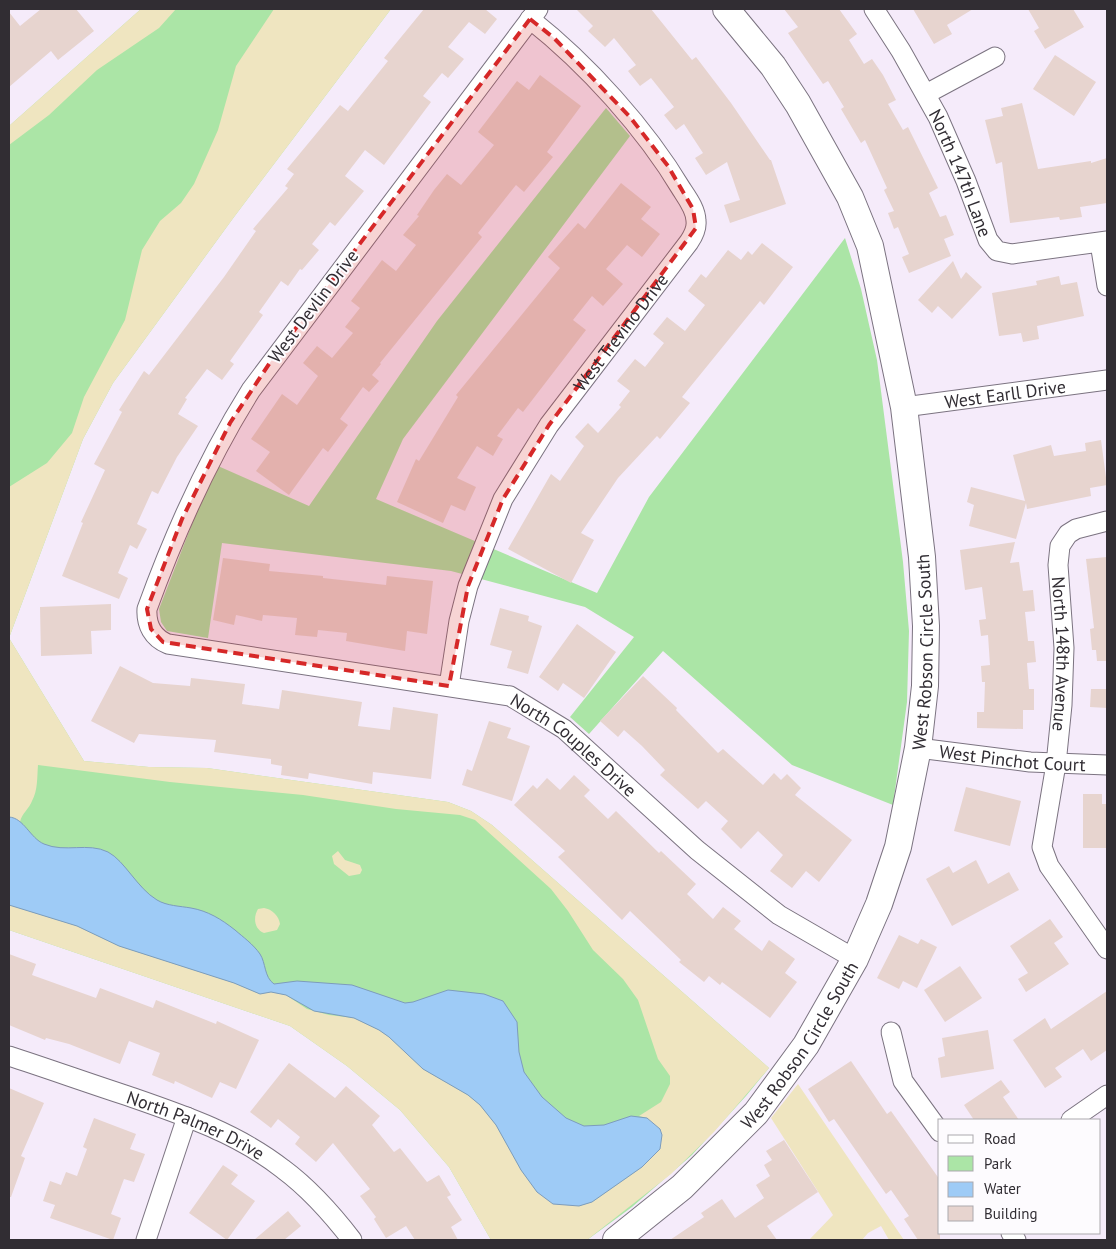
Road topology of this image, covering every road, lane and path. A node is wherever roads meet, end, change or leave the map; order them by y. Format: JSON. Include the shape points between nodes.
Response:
{"nodes":[{"id":1,"x":726,"y":9,"type":"edge"},
{"id":2,"x":874,"y":9,"type":"edge"},
{"id":3,"x":534,"y":14,"type":"edge"},
{"id":4,"x":995,"y":57,"type":"dead end"},
{"id":5,"x":926,"y":94,"type":"junction"},
{"id":6,"x":1104,"y":242,"type":"edge"},
{"id":7,"x":1107,"y":286,"type":"edge"},
{"id":8,"x":1107,"y":380,"type":"edge"},
{"id":9,"x":904,"y":407,"type":"junction"},
{"id":10,"x":1107,"y":521,"type":"edge"},
{"id":11,"x":154,"y":634,"type":"joint"},
{"id":12,"x":449,"y":686,"type":"junction"},
{"id":13,"x":918,"y":748,"type":"junction"},
{"id":14,"x":1056,"y":764,"type":"junction"},
{"id":15,"x":1107,"y":765,"type":"edge"},
{"id":16,"x":1107,"y":950,"type":"edge"},
{"id":17,"x":855,"y":959,"type":"junction"},
{"id":18,"x":891,"y":1032,"type":"dead end"},
{"id":19,"x":9,"y":1056,"type":"edge"},
{"id":20,"x":1107,"y":1095,"type":"edge"},
{"id":21,"x":187,"y":1117,"type":"junction"},
{"id":22,"x":1072,"y":1119,"type":"edge"},
{"id":23,"x":938,"y":1129,"type":"edge"},
{"id":24,"x":146,"y":1240,"type":"edge"},
{"id":25,"x":352,"y":1240,"type":"edge"},
{"id":26,"x":616,"y":1240,"type":"edge"}],
"edges":[{"from":1,"to":9,"type":"street","name":"West Robson Circle South","via":[[774,66],[850,197],[870,246]]},
{"from":2,"to":5,"type":"street","name":"North 147th Lane"},
{"from":3,"to":11,"type":"street","name":"West Devlin Drive","via":[[271,361],[230,423],[197,486],[160,572],[147,609],[148,622]]},
{"from":3,"to":12,"type":"street","name":"West Trevino Drive","via":[[630,117],[668,166],[695,214],[696,228],[689,242],[549,425],[503,499],[468,586]]},
{"from":4,"to":5,"type":"street","name":"North 147th Lane"},
{"from":5,"to":6,"type":"street","name":"North 147th Lane","via":[[958,161],[984,232],[997,251],[1012,254]]},
{"from":6,"to":7,"type":"street"},
{"from":8,"to":9,"type":"street","name":"West Earll Drive"},
{"from":9,"to":13,"type":"street","name":"West Robson Circle South","via":[[922,557],[926,626]]},
{"from":10,"to":14,"type":"street","name":"North 148th Avenue","via":[[1076,529],[1060,546],[1058,565],[1064,648]]},
{"from":11,"to":12,"type":"street","name":"North Couples Drive","via":[[168,644]]},
{"from":12,"to":17,"type":"street","name":"North Couples Drive","via":[[510,696],[564,729],[697,850],[772,910]]},
{"from":13,"to":14,"type":"street","name":"West Pinchot Court"},
{"from":13,"to":17,"type":"street","name":"West Robson Circle South","via":[[898,847],[879,904]]},
{"from":14,"to":15,"type":"street","name":"West Pinchot Court"},
{"from":14,"to":16,"type":"street","name":"North 148th Avenue","via":[[1042,842],[1044,856]]},
{"from":17,"to":26,"type":"street","name":"West Robson Circle South","via":[[806,1046],[756,1113],[682,1187]]},
{"from":18,"to":23,"type":"street","via":[[903,1081]]},
{"from":19,"to":21,"type":"street","name":"North Palmer Drive"},
{"from":20,"to":22,"type":"street"},
{"from":21,"to":24,"type":"street"},
{"from":21,"to":25,"type":"street","name":"North Palmer Drive","via":[[240,1140],[283,1168],[322,1204]]}]}
